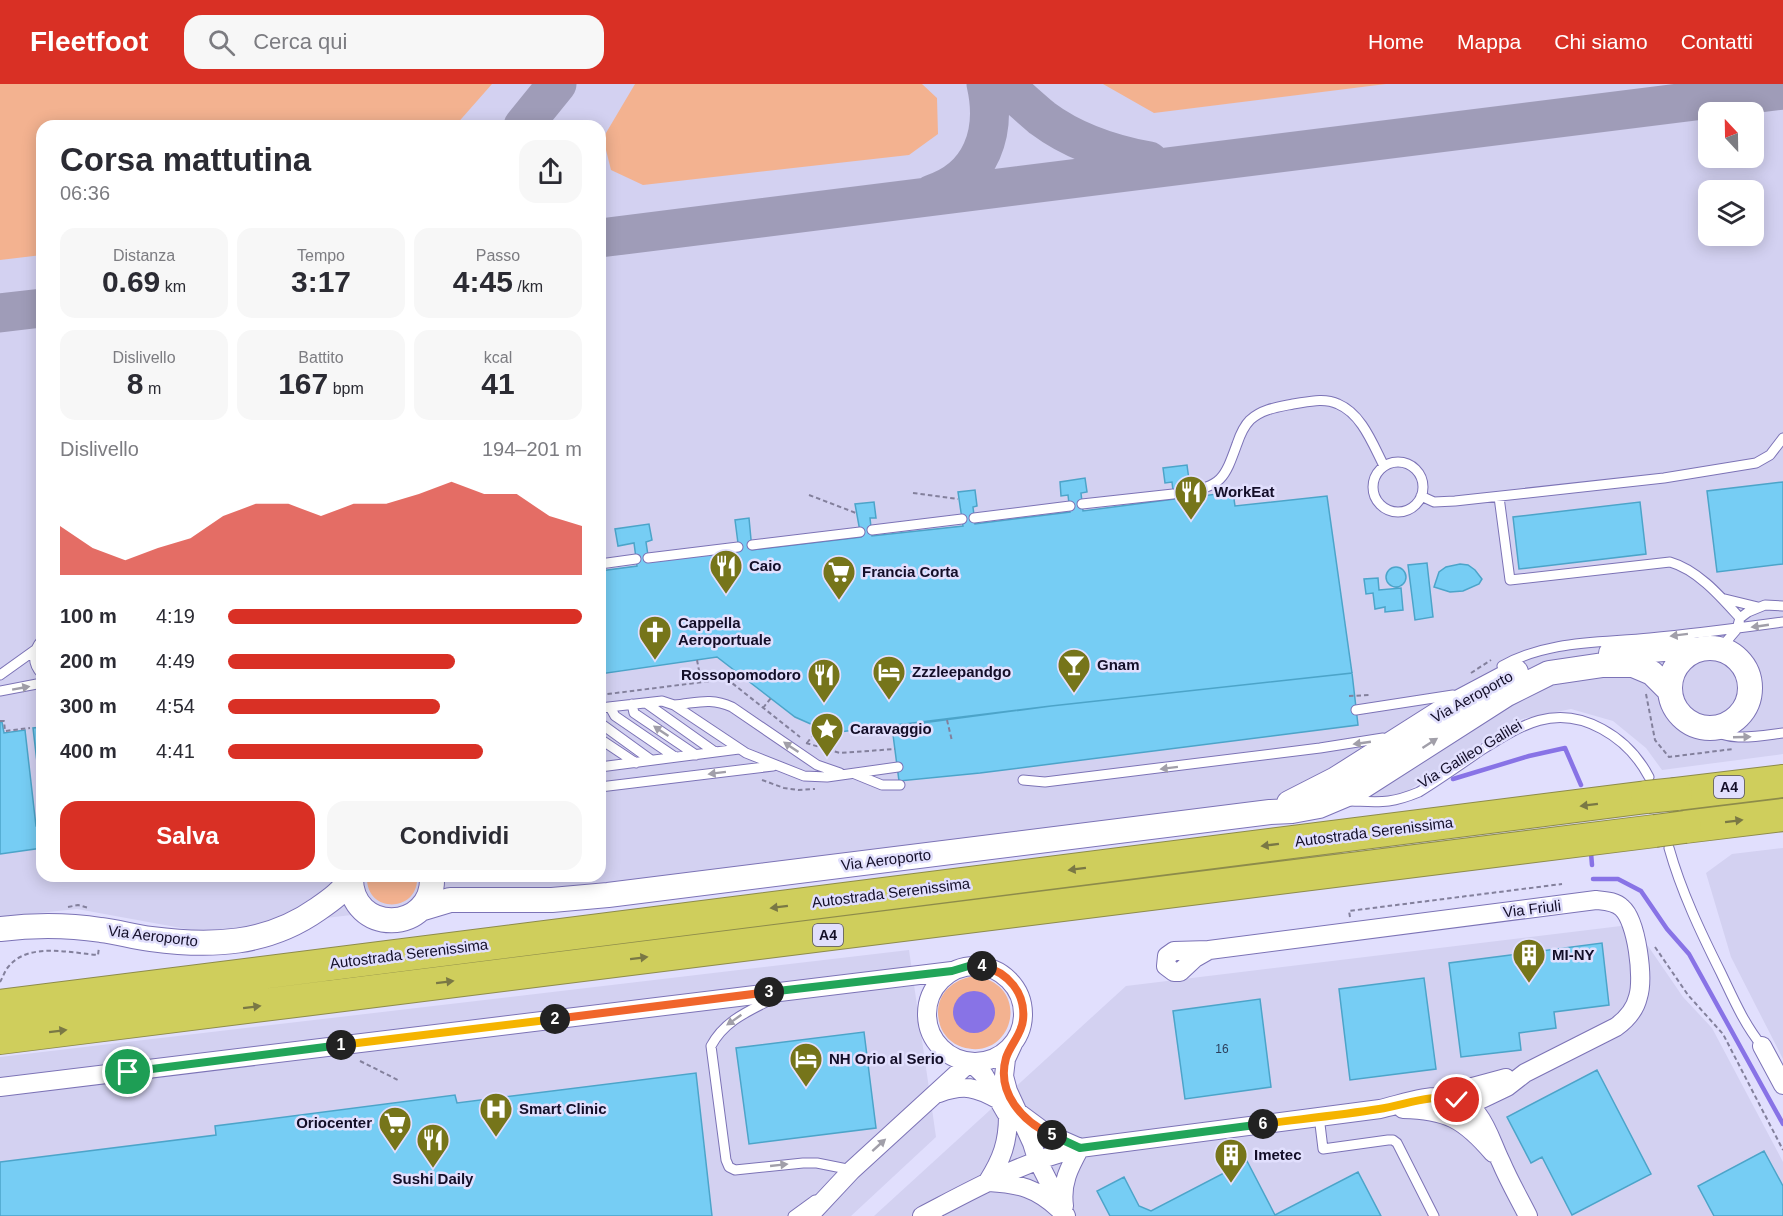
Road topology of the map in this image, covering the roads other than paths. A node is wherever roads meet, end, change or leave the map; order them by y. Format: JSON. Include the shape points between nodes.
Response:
{"nodes":[{"id":1,"x":1783,"y":438,"type":"edge"},
{"id":2,"x":1384,"y":466,"type":"junction"},
{"id":3,"x":1185,"y":492,"type":"dead end"},
{"id":4,"x":1173,"y":494,"type":"dead end"},
{"id":5,"x":1421,"y":496,"type":"junction"},
{"id":6,"x":1499,"y":497,"type":"junction"},
{"id":7,"x":1082,"y":504,"type":"dead end"},
{"id":8,"x":1070,"y":506,"type":"dead end"},
{"id":9,"x":974,"y":518,"type":"dead end"},
{"id":10,"x":962,"y":519,"type":"dead end"},
{"id":11,"x":872,"y":530,"type":"dead end"},
{"id":12,"x":861,"y":532,"type":"dead end"},
{"id":13,"x":752,"y":545,"type":"dead end"},
{"id":14,"x":738,"y":547,"type":"dead end"},
{"id":15,"x":648,"y":558,"type":"dead end"},
{"id":16,"x":636,"y":560,"type":"dead end"},
{"id":17,"x":606,"y":563,"type":"edge"},
{"id":18,"x":1725,"y":599,"type":"junction"},
{"id":19,"x":1783,"y":606,"type":"edge"},
{"id":20,"x":1758,"y":607,"type":"junction"},
{"id":21,"x":1740,"y":618,"type":"junction"},
{"id":22,"x":1783,"y":622,"type":"edge"},
{"id":23,"x":1737,"y":629,"type":"junction"},
{"id":24,"x":1720,"y":649,"type":"junction"},
{"id":25,"x":35,"y":650,"type":"joint"},
{"id":26,"x":1696,"y":650,"type":"junction"},
{"id":27,"x":36,"y":665,"type":"edge"},
{"id":28,"x":1489,"y":674,"type":"dead end"},
{"id":29,"x":0,"y":675,"type":"edge"},
{"id":30,"x":36,"y":684,"type":"edge"},
{"id":31,"x":1469,"y":685,"type":"dead end"},
{"id":32,"x":0,"y":691,"type":"edge"},
{"id":33,"x":1670,"y":691,"type":"junction"},
{"id":34,"x":1453,"y":695,"type":"junction"},
{"id":35,"x":646,"y":703,"type":"junction"},
{"id":36,"x":632,"y":704,"type":"junction"},
{"id":37,"x":674,"y":705,"type":"junction"},
{"id":38,"x":606,"y":708,"type":"edge"},
{"id":39,"x":606,"y":709,"type":"edge"},
{"id":40,"x":1356,"y":710,"type":"dead end"},
{"id":41,"x":606,"y":727,"type":"edge"},
{"id":42,"x":1703,"y":727,"type":"junction"},
{"id":43,"x":1783,"y":733,"type":"edge"},
{"id":44,"x":606,"y":744,"type":"edge"},
{"id":45,"x":740,"y":749,"type":"junction"},
{"id":46,"x":715,"y":753,"type":"junction"},
{"id":47,"x":696,"y":755,"type":"junction"},
{"id":48,"x":675,"y":757,"type":"junction"},
{"id":49,"x":651,"y":760,"type":"junction"},
{"id":50,"x":606,"y":761,"type":"edge"},
{"id":51,"x":636,"y":763,"type":"junction"},
{"id":52,"x":612,"y":765,"type":"junction"},
{"id":53,"x":606,"y":766,"type":"edge"},
{"id":54,"x":775,"y":766,"type":"junction"},
{"id":55,"x":898,"y":767,"type":"dead end"},
{"id":56,"x":842,"y":773,"type":"junction"},
{"id":57,"x":853,"y":773,"type":"junction"},
{"id":58,"x":1023,"y":780,"type":"dead end"},
{"id":59,"x":1783,"y":781,"type":"edge"},
{"id":60,"x":900,"y":785,"type":"dead end"},
{"id":61,"x":606,"y":786,"type":"edge"},
{"id":62,"x":1657,"y":789,"type":"junction"},
{"id":63,"x":1349,"y":798,"type":"junction"},
{"id":64,"x":1270,"y":812,"type":"junction"},
{"id":65,"x":1783,"y":815,"type":"edge"},
{"id":66,"x":1670,"y":836,"type":"junction"},
{"id":67,"x":348,"y":882,"type":"edge"},
{"id":68,"x":352,"y":882,"type":"edge"},
{"id":69,"x":431,"y":882,"type":"edge"},
{"id":70,"x":449,"y":882,"type":"edge"},
{"id":71,"x":501,"y":902,"type":"junction"},
{"id":72,"x":420,"y":909,"type":"junction"},
{"id":73,"x":369,"y":914,"type":"junction"},
{"id":74,"x":302,"y":920,"type":"junction"},
{"id":75,"x":0,"y":929,"type":"edge"},
{"id":76,"x":1209,"y":950,"type":"dead end"},
{"id":77,"x":952,"y":971,"type":"junction"},
{"id":78,"x":791,"y":989,"type":"junction"},
{"id":79,"x":0,"y":1006,"type":"edge"},
{"id":80,"x":0,"y":1038,"type":"edge"},
{"id":81,"x":1013,"y":1044,"type":"junction"},
{"id":82,"x":1762,"y":1046,"type":"joint"},
{"id":83,"x":970,"y":1062,"type":"junction"},
{"id":84,"x":1525,"y":1073,"type":"junction"},
{"id":85,"x":1783,"y":1085,"type":"edge"},
{"id":86,"x":0,"y":1087,"type":"edge"},
{"id":87,"x":935,"y":1095,"type":"junction"},
{"id":88,"x":1428,"y":1098,"type":"junction"},
{"id":89,"x":1468,"y":1106,"type":"junction"},
{"id":90,"x":1008,"y":1109,"type":"junction"},
{"id":91,"x":1380,"y":1109,"type":"junction"},
{"id":92,"x":1442,"y":1113,"type":"junction"},
{"id":93,"x":1319,"y":1116,"type":"junction"},
{"id":94,"x":1080,"y":1148,"type":"junction"},
{"id":95,"x":1037,"y":1160,"type":"junction"},
{"id":96,"x":1500,"y":1161,"type":"junction"},
{"id":97,"x":852,"y":1170,"type":"junction"},
{"id":98,"x":988,"y":1182,"type":"junction"},
{"id":99,"x":833,"y":1189,"type":"junction"},
{"id":100,"x":1066,"y":1215,"type":"edge"},
{"id":101,"x":793,"y":1216,"type":"edge"},
{"id":102,"x":808,"y":1216,"type":"edge"},
{"id":103,"x":922,"y":1216,"type":"edge"},
{"id":104,"x":1434,"y":1216,"type":"edge"},
{"id":105,"x":1528,"y":1216,"type":"edge"}],
"edges":[{"from":1,"to":6,"type":"lane","via":[[1770,455],[1756,463]]},
{"from":2,"to":3,"type":"lane","via":[[1353,414],[1338,403],[1318,400],[1270,408],[1256,415],[1243,428],[1221,480],[1201,490]]},
{"from":2,"to":5,"type":"lane","via":[[1395,461],[1412,465],[1422,478]]},
{"from":2,"to":5,"type":"lane","via":[[1372,482],[1380,505],[1403,512]]},
{"from":4,"to":7,"type":"lane"},
{"from":5,"to":6,"type":"lane","via":[[1434,502]]},
{"from":6,"to":18,"type":"lane","via":[[1510,580],[1670,562],[1682,565]]},
{"from":8,"to":9,"type":"lane"},
{"from":10,"to":11,"type":"lane"},
{"from":12,"to":13,"type":"lane"},
{"from":14,"to":15,"type":"lane"},
{"from":16,"to":17,"type":"lane"},
{"from":18,"to":20,"type":"lane"},
{"from":18,"to":21,"type":"lane"},
{"from":19,"to":20,"type":"lane"},
{"from":20,"to":21,"type":"lane"},
{"from":21,"to":23,"type":"lane"},
{"from":22,"to":23,"type":"lane","one_way":true},
{"from":23,"to":24,"type":"lane"},
{"from":23,"to":28,"type":"lane","one_way":true,"via":[[1541,650]]},
{"from":24,"to":26,"type":"main road"},
{"from":24,"to":42,"type":"main road","via":[[1742,664],[1749,677],[1750,692],[1742,712],[1731,721],[1718,727]]},
{"from":25,"to":27,"type":"lane"},
{"from":25,"to":29,"type":"lane"},
{"from":26,"to":33,"type":"main road","via":[[1674,670]]},
{"from":26,"to":64,"type":"main road","name":"Via Aeroporto","via":[[1576,655],[1516,672],[1448,708],[1336,779]]},
{"from":32,"to":30,"type":"lane","one_way":true},
{"from":31,"to":34,"type":"lane"},
{"from":33,"to":42,"type":"main road","via":[[1683,718]]},
{"from":63,"to":33,"type":"main road","name":"Via Aeroporto","one_way":true,"via":[[1507,694],[1549,673],[1633,665],[1652,674]]},
{"from":34,"to":40,"type":"lane"},
{"from":34,"to":58,"type":"lane","one_way":true,"via":[[1376,741],[1045,782]]},
{"from":35,"to":36,"type":"lane"},
{"from":35,"to":37,"type":"lane","via":[[662,701]]},
{"from":35,"to":46,"type":"lane"},
{"from":36,"to":38,"type":"lane"},
{"from":47,"to":36,"type":"lane","one_way":true,"via":[[634,714]]},
{"from":37,"to":45,"type":"lane"},
{"from":56,"to":37,"type":"lane","one_way":true,"via":[[817,765],[720,701]]},
{"from":39,"to":48,"type":"lane"},
{"from":41,"to":49,"type":"lane"},
{"from":42,"to":43,"type":"lane","one_way":true,"via":[[1733,738]]},
{"from":44,"to":51,"type":"lane"},
{"from":45,"to":46,"type":"lane"},
{"from":45,"to":54,"type":"lane"},
{"from":46,"to":47,"type":"lane"},
{"from":47,"to":48,"type":"lane"},
{"from":48,"to":49,"type":"lane"},
{"from":49,"to":51,"type":"lane"},
{"from":50,"to":52,"type":"lane"},
{"from":51,"to":52,"type":"lane"},
{"from":52,"to":53,"type":"lane"},
{"from":54,"to":56,"type":"lane","via":[[804,776]]},
{"from":54,"to":61,"type":"lane","one_way":true},
{"from":55,"to":57,"type":"lane"},
{"from":56,"to":57,"type":"lane"},
{"from":57,"to":60,"type":"lane","via":[[882,785]]},
{"from":59,"to":62,"type":"highway","name":"Autostrada Serenissima","number":"A4"},
{"from":62,"to":63,"type":"lane","name":"Via Galileo Galilei","via":[[1641,761],[1614,735],[1566,717],[1548,718],[1515,729],[1419,792],[1386,803]]},
{"from":62,"to":79,"type":"highway","name":"Autostrada Serenissima","number":"A4","one_way":true},
{"from":63,"to":64,"type":"main road","name":"Via Aeroporto"},
{"from":64,"to":71,"type":"main road","name":"Via Aeroporto","via":[[608,895]]},
{"from":66,"to":65,"type":"highway","number":"A4","one_way":true},
{"from":80,"to":66,"type":"highway","number":"A4","one_way":true},
{"from":66,"to":82,"type":"lane","via":[[1702,935]]},
{"from":67,"to":74,"type":"main road","name":"Via Aeroporto"},
{"from":68,"to":73,"type":"main road","via":[[355,898]]},
{"from":69,"to":72,"type":"main road"},
{"from":70,"to":71,"type":"main road","name":"Via Aeroporto"},
{"from":71,"to":72,"type":"main road","name":"Via Aeroporto","via":[[450,900]]},
{"from":72,"to":73,"type":"main road","name":"Via Aeroporto","via":[[396,920],[382,920]]},
{"from":73,"to":74,"type":"main road","name":"Via Aeroporto","via":[[345,909]]},
{"from":74,"to":75,"type":"main road","name":"Via Aeroporto","via":[[261,937],[218,943],[149,939],[103,921]]},
{"from":76,"to":84,"type":"street","name":"Via Friuli","via":[[1596,900],[1616,903],[1630,917],[1633,928],[1640,989],[1633,1011],[1616,1027]]},
{"from":77,"to":78,"type":"street"},
{"from":77,"to":81,"type":"street","via":[[981,966],[998,971],[1012,982],[1023,1005],[1023,1021]]},
{"from":77,"to":83,"type":"street","via":[[930,996],[928,1028],[945,1052]]},
{"from":78,"to":86,"type":"street"},
{"from":78,"to":97,"type":"lane","one_way":true,"via":[[730,1022],[711,1046],[726,1160],[735,1170],[803,1163]]},
{"from":81,"to":83,"type":"street","via":[[994,1058]]},
{"from":81,"to":90,"type":"street","via":[[1004,1076]]},
{"from":82,"to":85,"type":"street"},
{"from":83,"to":87,"type":"street"},
{"from":83,"to":90,"type":"street"},
{"from":84,"to":88,"type":"street","name":"Via Friuli"},
{"from":84,"to":89,"type":"street","name":"Via Friuli","via":[[1507,1087]]},
{"from":87,"to":90,"type":"street","via":[[969,1087],[981,1090]]},
{"from":97,"to":87,"type":"street","one_way":true},
{"from":88,"to":89,"type":"street","via":[[1447,1097]]},
{"from":88,"to":91,"type":"street","name":"Via Friuli"},
{"from":89,"to":92,"type":"street","name":"Via Friuli"},
{"from":89,"to":96,"type":"street","via":[[1483,1121]]},
{"from":90,"to":94,"type":"street"},
{"from":90,"to":95,"type":"street","via":[[1032,1143]]},
{"from":90,"to":98,"type":"street","via":[[1007,1144]]},
{"from":91,"to":92,"type":"street"},
{"from":91,"to":93,"type":"street"},
{"from":92,"to":96,"type":"street","via":[[1469,1128]]},
{"from":93,"to":94,"type":"street"},
{"from":93,"to":104,"type":"lane","via":[[1323,1149],[1388,1140],[1397,1143]]},
{"from":94,"to":95,"type":"street"},
{"from":94,"to":100,"type":"street","via":[[1065,1175]]},
{"from":95,"to":98,"type":"street"},
{"from":95,"to":100,"type":"street"},
{"from":96,"to":105,"type":"street"},
{"from":97,"to":99,"type":"street"},
{"from":98,"to":100,"type":"street","via":[[1029,1187]]},
{"from":98,"to":103,"type":"street"},
{"from":99,"to":101,"type":"lane"},
{"from":99,"to":102,"type":"street"}]}
